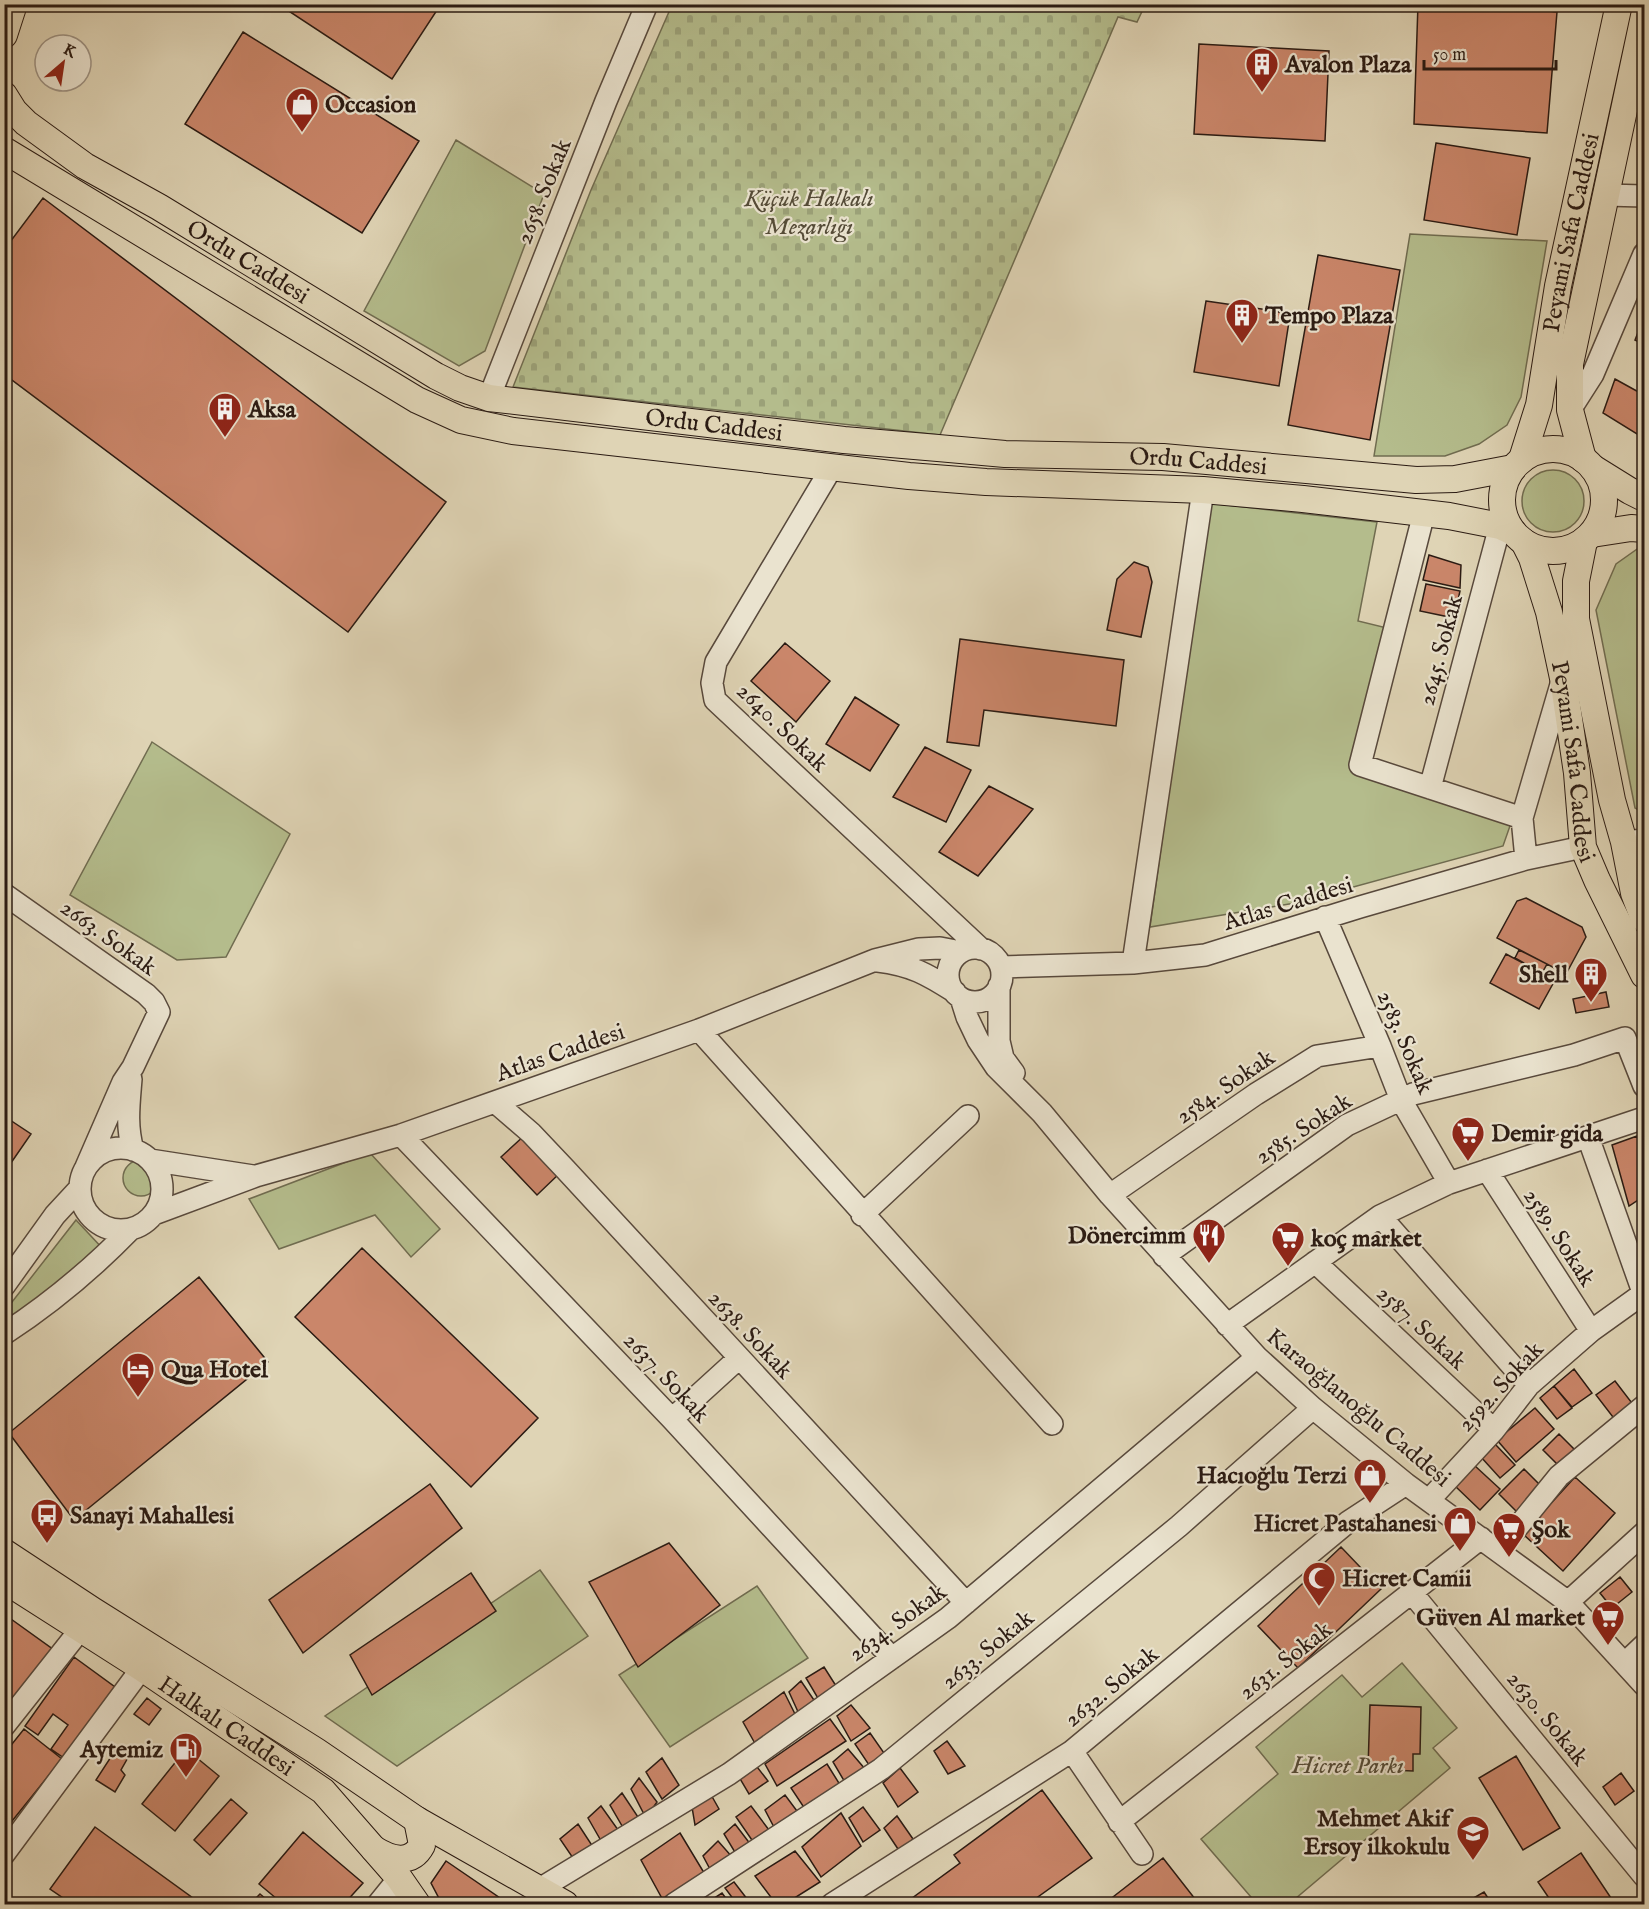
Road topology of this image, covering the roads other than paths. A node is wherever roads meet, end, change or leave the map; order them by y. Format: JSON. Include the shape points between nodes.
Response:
{"nodes":[{"id":1,"x":8,"y":4,"type":"edge"},
{"id":2,"x":14,"y":4,"type":"edge"},
{"id":3,"x":647,"y":4,"type":"edge"},
{"id":4,"x":1619,"y":4,"type":"edge"},
{"id":5,"x":4,"y":9,"type":"edge"},
{"id":6,"x":1644,"y":16,"type":"edge"},
{"id":7,"x":4,"y":35,"type":"edge"},
{"id":8,"x":4,"y":94,"type":"edge"},
{"id":9,"x":4,"y":150,"type":"edge"},
{"id":10,"x":1606,"y":195,"type":"junction"},
{"id":11,"x":1644,"y":196,"type":"edge"},
{"id":12,"x":1644,"y":254,"type":"edge"},
{"id":13,"x":489,"y":398,"type":"junction"},
{"id":14,"x":1570,"y":410,"type":"junction"},
{"id":15,"x":1517,"y":464,"type":"junction"},
{"id":16,"x":1588,"y":464,"type":"junction"},
{"id":17,"x":832,"y":467,"type":"junction"},
{"id":18,"x":1203,"y":490,"type":"junction"},
{"id":19,"x":1644,"y":498,"type":"edge"},
{"id":20,"x":1424,"y":513,"type":"junction"},
{"id":21,"x":1644,"y":529,"type":"edge"},
{"id":22,"x":1512,"y":533,"type":"junction"},
{"id":23,"x":1588,"y":537,"type":"junction"},
{"id":24,"x":1563,"y":678,"type":"junction"},
{"id":25,"x":1430,"y":788,"type":"junction"},
{"id":26,"x":1522,"y":818,"type":"junction"},
{"id":27,"x":1630,"y":837,"type":"edge"},
{"id":28,"x":1584,"y":845,"type":"junction"},
{"id":29,"x":1526,"y":859,"type":"junction"},
{"id":30,"x":4,"y":894,"type":"edge"},
{"id":31,"x":1325,"y":917,"type":"junction"},
{"id":32,"x":1644,"y":919,"type":"edge"},
{"id":33,"x":971,"y":951,"type":"junction"},
{"id":34,"x":875,"y":960,"type":"junction"},
{"id":35,"x":1133,"y":963,"type":"junction"},
{"id":36,"x":1644,"y":975,"type":"edge"},
{"id":37,"x":1000,"y":977,"type":"junction"},
{"id":38,"x":958,"y":995,"type":"junction"},
{"id":39,"x":699,"y":1030,"type":"junction"},
{"id":40,"x":1380,"y":1046,"type":"junction"},
{"id":41,"x":133,"y":1067,"type":"junction"},
{"id":42,"x":1644,"y":1086,"type":"edge"},
{"id":43,"x":1401,"y":1100,"type":"junction"},
{"id":44,"x":495,"y":1102,"type":"junction"},
{"id":45,"x":1042,"y":1113,"type":"junction"},
{"id":46,"x":968,"y":1116,"type":"dead end"},
{"id":47,"x":1644,"y":1118,"type":"edge"},
{"id":48,"x":401,"y":1135,"type":"junction"},
{"id":49,"x":1588,"y":1137,"type":"junction"},
{"id":50,"x":141,"y":1155,"type":"junction"},
{"id":51,"x":86,"y":1167,"type":"junction"},
{"id":52,"x":1486,"y":1170,"type":"junction"},
{"id":53,"x":256,"y":1176,"type":"junction"},
{"id":54,"x":1449,"y":1183,"type":"junction"},
{"id":55,"x":80,"y":1188,"type":"junction"},
{"id":56,"x":1110,"y":1196,"type":"junction"},
{"id":57,"x":154,"y":1214,"type":"junction"},
{"id":58,"x":862,"y":1215,"type":"junction"},
{"id":59,"x":1380,"y":1216,"type":"junction"},
{"id":60,"x":131,"y":1229,"type":"junction"},
{"id":61,"x":1164,"y":1256,"type":"junction"},
{"id":62,"x":1315,"y":1262,"type":"junction"},
{"id":63,"x":4,"y":1286,"type":"edge"},
{"id":64,"x":1644,"y":1294,"type":"edge"},
{"id":65,"x":1227,"y":1325,"type":"junction"},
{"id":66,"x":1591,"y":1331,"type":"junction"},
{"id":67,"x":4,"y":1334,"type":"edge"},
{"id":68,"x":1257,"y":1357,"type":"junction"},
{"id":69,"x":739,"y":1358,"type":"junction"},
{"id":70,"x":1529,"y":1385,"type":"junction"},
{"id":71,"x":1644,"y":1406,"type":"edge"},
{"id":72,"x":1312,"y":1408,"type":"junction"},
{"id":73,"x":672,"y":1419,"type":"junction"},
{"id":74,"x":1052,"y":1424,"type":"dead end"},
{"id":75,"x":1494,"y":1430,"type":"junction"},
{"id":76,"x":1406,"y":1484,"type":"junction"},
{"id":77,"x":1429,"y":1500,"type":"junction"},
{"id":78,"x":1644,"y":1533,"type":"edge"},
{"id":79,"x":1482,"y":1538,"type":"junction"},
{"id":80,"x":1499,"y":1551,"type":"junction"},
{"id":81,"x":4,"y":1552,"type":"edge"},
{"id":82,"x":4,"y":1580,"type":"edge"},
{"id":83,"x":1412,"y":1593,"type":"junction"},
{"id":84,"x":1568,"y":1602,"type":"junction"},
{"id":85,"x":966,"y":1603,"type":"junction"},
{"id":86,"x":80,"y":1630,"type":"junction"},
{"id":87,"x":1644,"y":1645,"type":"edge"},
{"id":88,"x":892,"y":1658,"type":"junction"},
{"id":89,"x":1625,"y":1662,"type":"junction"},
{"id":90,"x":142,"y":1668,"type":"junction"},
{"id":91,"x":1644,"y":1685,"type":"edge"},
{"id":92,"x":4,"y":1726,"type":"edge"},
{"id":93,"x":1072,"y":1751,"type":"junction"},
{"id":94,"x":417,"y":1820,"type":"junction"},
{"id":95,"x":1119,"y":1822,"type":"junction"},
{"id":96,"x":369,"y":1845,"type":"junction"},
{"id":97,"x":4,"y":1854,"type":"edge"},
{"id":98,"x":1142,"y":1854,"type":"dead end"},
{"id":99,"x":1644,"y":1876,"type":"edge"},
{"id":100,"x":399,"y":1878,"type":"junction"},
{"id":101,"x":538,"y":1890,"type":"junction"},
{"id":102,"x":378,"y":1905,"type":"edge"},
{"id":103,"x":417,"y":1905,"type":"edge"},
{"id":104,"x":566,"y":1905,"type":"edge"},
{"id":105,"x":674,"y":1905,"type":"edge"},
{"id":106,"x":832,"y":1905,"type":"edge"}],
"edges":[{"from":1,"to":5,"type":"main road"},
{"from":2,"to":7,"type":"main road"},
{"from":3,"to":13,"type":"street","name":"2658. Sokak"},
{"from":4,"to":15,"type":"main road","name":"Peyami Safa Caddesi","via":[[1560,275],[1539,405]]},
{"from":6,"to":10,"type":"main road","name":"Peyami Safa Caddesi"},
{"from":8,"to":13,"type":"main road","name":"Ordu Caddesi","via":[[26,123],[86,166],[436,376]]},
{"from":9,"to":17,"type":"main road","name":"Ordu Caddesi","via":[[417,400],[461,420],[513,431]]},
{"from":10,"to":11,"type":"street"},
{"from":10,"to":14,"type":"main road","name":"Peyami Safa Caddesi","via":[[1570,364]]},
{"from":12,"to":14,"type":"street","via":[[1593,374]]},
{"from":13,"to":15,"type":"main road","name":"Ordu Caddesi","via":[[844,440],[1005,454],[1163,457],[1416,480],[1455,478]]},
{"from":14,"to":16,"type":"main road","name":"Peyami Safa Caddesi"},
{"from":15,"to":16,"type":"main road","via":[[1536,452],[1552,449],[1568,452]]},
{"from":15,"to":22,"type":"main road","via":[[1504,483],[1502,500],[1504,517]]},
{"from":16,"to":19,"type":"main road"},
{"from":16,"to":23,"type":"main road","via":[[1601,484],[1604,501],[1601,518]]},
{"from":17,"to":18,"type":"main road","name":"Ordu Caddesi","via":[[986,482]]},
{"from":17,"to":33,"type":"street","name":"2640. Sokak","via":[[716,662],[712,683],[715,700]]},
{"from":18,"to":20,"type":"main road","name":"Ordu Caddesi"},
{"from":18,"to":35,"type":"street"},
{"from":20,"to":22,"type":"main road","name":"Ordu Caddesi"},
{"from":20,"to":25,"type":"street","via":[[1360,765]]},
{"from":21,"to":23,"type":"main road"},
{"from":22,"to":23,"type":"main road","via":[[1538,549],[1554,551],[1570,549]]},
{"from":22,"to":24,"type":"main road","name":"Peyami Safa Caddesi","via":[[1532,558]]},
{"from":22,"to":25,"type":"street","name":"2645. Sokak"},
{"from":23,"to":27,"type":"main road","name":"Peyami Safa Caddesi","via":[[1576,581],[1576,619],[1612,800]]},
{"from":24,"to":26,"type":"street"},
{"from":24,"to":28,"type":"main road","name":"Peyami Safa Caddesi"},
{"from":25,"to":26,"type":"street"},
{"from":26,"to":29,"type":"street"},
{"from":27,"to":28,"type":"main road","via":[[1603,824],[1592,828]]},
{"from":27,"to":32,"type":"main road","name":"Peyami Safa Caddesi","via":[[1634,893]]},
{"from":28,"to":29,"type":"street","name":"Atlas Caddesi"},
{"from":28,"to":36,"type":"main road","name":"Peyami Safa Caddesi"},
{"from":29,"to":31,"type":"street","name":"Atlas Caddesi"},
{"from":30,"to":41,"type":"street","name":"2663. Sokak","via":[[154,1002],[159,1012]]},
{"from":31,"to":35,"type":"street","name":"Atlas Caddesi","via":[[1205,955]]},
{"from":31,"to":40,"type":"street","name":"2583. Sokak"},
{"from":33,"to":34,"type":"street","name":"Atlas Caddesi","via":[[920,949]]},
{"from":33,"to":37,"type":"street","via":[[993,956]]},
{"from":33,"to":38,"type":"street","via":[[954,958],[950,966],[950,984]]},
{"from":34,"to":38,"type":"street","via":[[911,967]]},
{"from":34,"to":39,"type":"street","name":"Atlas Caddesi"},
{"from":35,"to":37,"type":"street","name":"Atlas Caddesi"},
{"from":37,"to":38,"type":"street","via":[[987,999],[970,1001]]},
{"from":37,"to":45,"type":"street","via":[[999,1041],[1003,1058]]},
{"from":38,"to":45,"type":"street","via":[[978,1040],[996,1066]]},
{"from":39,"to":44,"type":"street","name":"Atlas Caddesi"},
{"from":39,"to":58,"type":"street"},
{"from":40,"to":43,"type":"street","name":"2583. Sokak"},
{"from":40,"to":56,"type":"street","name":"2584. Sokak","via":[[1317,1056]]},
{"from":41,"to":50,"type":"street","via":[[127,1115],[129,1136]]},
{"from":41,"to":51,"type":"street"},
{"from":42,"to":43,"type":"street","name":"2585. Sokak","via":[[1625,1038]]},
{"from":43,"to":54,"type":"street","name":"2583. Sokak"},
{"from":43,"to":61,"type":"street","name":"2585. Sokak","via":[[1347,1125]]},
{"from":44,"to":48,"type":"street","name":"Atlas Caddesi"},
{"from":44,"to":69,"type":"street","name":"2638. Sokak","via":[[538,1140]]},
{"from":45,"to":56,"type":"street","name":"Karaoğlanoğlu Caddesi"},
{"from":46,"to":58,"type":"street"},
{"from":47,"to":49,"type":"street"},
{"from":48,"to":53,"type":"street","name":"Atlas Caddesi"},
{"from":48,"to":73,"type":"street","name":"2637. Sokak"},
{"from":49,"to":52,"type":"street"},
{"from":49,"to":64,"type":"street"},
{"from":50,"to":51,"type":"street","via":[[120,1148],[95,1157]]},
{"from":50,"to":53,"type":"street","name":"Atlas Caddesi"},
{"from":50,"to":57,"type":"street","via":[[161,1180],[162,1192]]},
{"from":51,"to":55,"type":"street"},
{"from":52,"to":54,"type":"street"},
{"from":52,"to":66,"type":"street","name":"2589. Sokak"},
{"from":53,"to":57,"type":"street","name":"Atlas Caddesi"},
{"from":54,"to":59,"type":"street"},
{"from":55,"to":60,"type":"street","via":[[81,1200],[95,1221],[112,1229]]},
{"from":55,"to":63,"type":"street","via":[[55,1215]]},
{"from":56,"to":61,"type":"street","name":"Karaoğlanoğlu Caddesi"},
{"from":57,"to":60,"type":"street"},
{"from":58,"to":74,"type":"street"},
{"from":59,"to":62,"type":"street"},
{"from":59,"to":70,"type":"street"},
{"from":60,"to":67,"type":"street","via":[[104,1257]]},
{"from":61,"to":65,"type":"street","name":"Karaoğlanoğlu Caddesi"},
{"from":62,"to":65,"type":"street"},
{"from":62,"to":75,"type":"street","name":"2587. Sokak"},
{"from":64,"to":66,"type":"street","name":"2592. Sokak"},
{"from":65,"to":68,"type":"street","name":"Karaoğlanoğlu Caddesi"},
{"from":66,"to":70,"type":"street","name":"2592. Sokak"},
{"from":68,"to":72,"type":"street","name":"Karaoğlanoğlu Caddesi"},
{"from":68,"to":85,"type":"street","name":"2634. Sokak"},
{"from":69,"to":73,"type":"street"},
{"from":69,"to":85,"type":"street","name":"2638. Sokak"},
{"from":70,"to":75,"type":"street","name":"2592. Sokak"},
{"from":71,"to":80,"type":"street","via":[[1559,1476]]},
{"from":72,"to":76,"type":"street","name":"Karaoğlanoğlu Caddesi"},
{"from":72,"to":105,"type":"street","name":"2633. Sokak","via":[[1179,1526],[881,1769]]},
{"from":73,"to":88,"type":"street","name":"2637. Sokak"},
{"from":75,"to":77,"type":"street","name":"2592. Sokak"},
{"from":76,"to":77,"type":"street","name":"Karaoğlanoğlu Caddesi"},
{"from":76,"to":93,"type":"street","name":"2632. Sokak","via":[[1348,1522]]},
{"from":77,"to":79,"type":"street","name":"Karaoğlanoğlu Caddesi"},
{"from":78,"to":84,"type":"street"},
{"from":79,"to":80,"type":"street","name":"Karaoğlanoğlu Caddesi"},
{"from":79,"to":83,"type":"street","name":"2631. Sokak"},
{"from":80,"to":84,"type":"street","name":"Karaoğlanoğlu Caddesi"},
{"from":81,"to":94,"type":"main road","name":"Halkalı Caddesi"},
{"from":82,"to":86,"type":"main road","name":"Halkalı Caddesi"},
{"from":83,"to":95,"type":"street","name":"2631. Sokak"},
{"from":83,"to":99,"type":"street","name":"2630. Sokak"},
{"from":84,"to":89,"type":"street","name":"Karaoğlanoğlu Caddesi"},
{"from":85,"to":88,"type":"street","name":"2634. Sokak"},
{"from":86,"to":90,"type":"main road","name":"Halkalı Caddesi"},
{"from":86,"to":92,"type":"street"},
{"from":87,"to":89,"type":"street"},
{"from":88,"to":101,"type":"street","name":"2634. Sokak","via":[[729,1774]]},
{"from":89,"to":91,"type":"street","name":"Karaoğlanoğlu Caddesi"},
{"from":90,"to":96,"type":"main road","name":"Halkalı Caddesi","via":[[323,1791]]},
{"from":90,"to":97,"type":"street"},
{"from":93,"to":95,"type":"street"},
{"from":93,"to":106,"type":"street","name":"2632. Sokak"},
{"from":94,"to":96,"type":"main road","via":[[422,1845],[409,1858],[387,1857]]},
{"from":94,"to":101,"type":"main road","name":"Halkalı Caddesi"},
{"from":95,"to":98,"type":"street"},
{"from":96,"to":100,"type":"main road","name":"Halkalı Caddesi"},
{"from":100,"to":102,"type":"street"},
{"from":100,"to":103,"type":"main road","name":"Halkalı Caddesi"},
{"from":101,"to":104,"type":"main road","name":"Halkalı Caddesi"}]}
